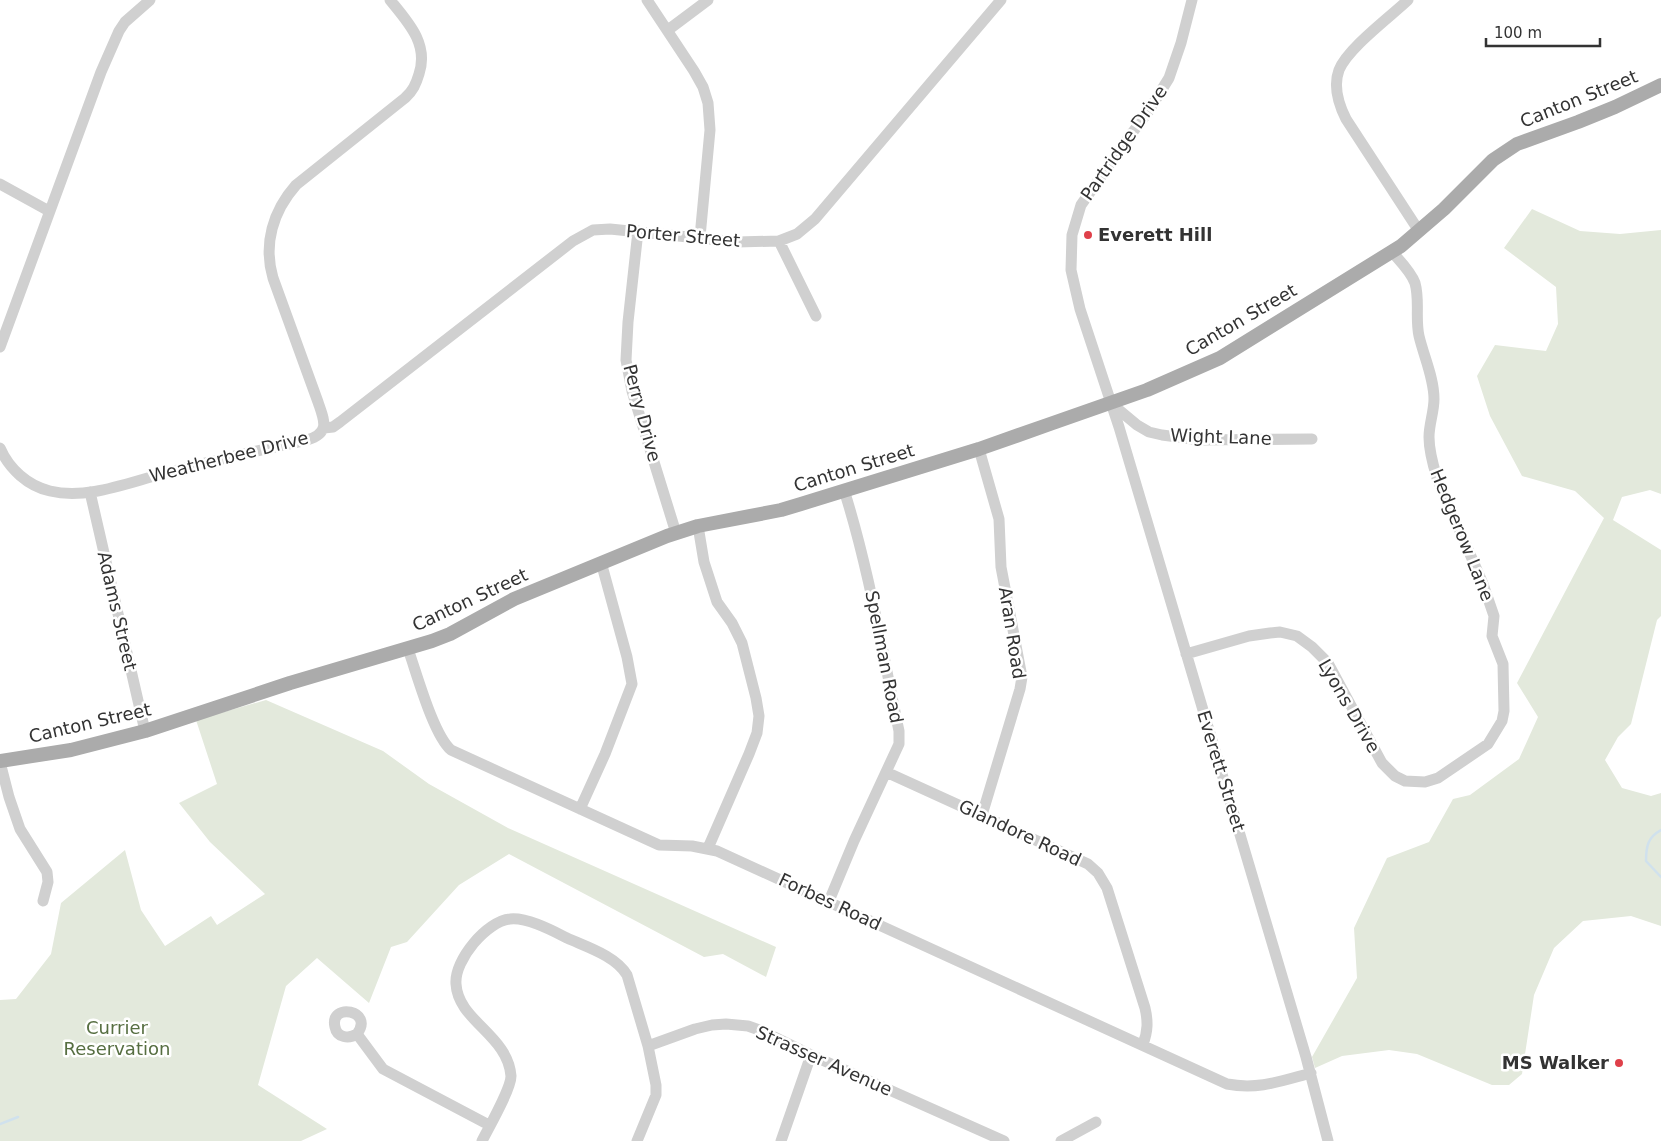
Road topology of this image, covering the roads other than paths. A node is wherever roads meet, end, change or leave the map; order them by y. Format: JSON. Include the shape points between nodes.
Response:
{"nodes":[{"id":1,"x":150,"y":0,"type":"edge"},
{"id":2,"x":390,"y":0,"type":"edge"},
{"id":3,"x":647,"y":0,"type":"edge"},
{"id":4,"x":708,"y":0,"type":"edge"},
{"id":5,"x":1001,"y":0,"type":"edge"},
{"id":6,"x":1192,"y":0,"type":"edge"},
{"id":7,"x":1408,"y":0,"type":"edge"},
{"id":8,"x":668,"y":30,"type":"junction"},
{"id":9,"x":1661,"y":85,"type":"edge"},
{"id":10,"x":0,"y":184,"type":"edge"},
{"id":11,"x":49,"y":211,"type":"junction"},
{"id":12,"x":638,"y":231,"type":"junction"},
{"id":13,"x":1419,"y":231,"type":"junction"},
{"id":14,"x":700,"y":237,"type":"junction"},
{"id":15,"x":778,"y":241,"type":"junction"},
{"id":16,"x":1393,"y":253,"type":"junction"},
{"id":17,"x":816,"y":316,"type":"dead end"},
{"id":18,"x":0,"y":347,"type":"edge"},
{"id":19,"x":1111,"y":403,"type":"junction"},
{"id":20,"x":324,"y":428,"type":"junction"},
{"id":21,"x":1312,"y":439,"type":"dead end"},
{"id":22,"x":0,"y":448,"type":"edge"},
{"id":23,"x":979,"y":449,"type":"junction"},
{"id":24,"x":844,"y":490,"type":"junction"},
{"id":25,"x":90,"y":492,"type":"junction"},
{"id":26,"x":698,"y":526,"type":"junction"},
{"id":27,"x":676,"y":533,"type":"junction"},
{"id":28,"x":602,"y":562,"type":"junction"},
{"id":29,"x":408,"y":649,"type":"junction"},
{"id":30,"x":1186,"y":654,"type":"junction"},
{"id":31,"x":145,"y":731,"type":"junction"},
{"id":32,"x":0,"y":762,"type":"edge"},
{"id":33,"x":1449,"y":771,"type":"joint"},
{"id":34,"x":886,"y":772,"type":"junction"},
{"id":35,"x":580,"y":809,"type":"junction"},
{"id":36,"x":982,"y":816,"type":"junction"},
{"id":37,"x":708,"y":848,"type":"junction"},
{"id":38,"x":43,"y":901,"type":"dead end"},
{"id":39,"x":829,"y":901,"type":"junction"},
{"id":40,"x":357,"y":1034,"type":"dead end"},
{"id":41,"x":1143,"y":1044,"type":"junction"},
{"id":42,"x":648,"y":1046,"type":"junction"},
{"id":43,"x":811,"y":1055,"type":"junction"},
{"id":44,"x":1311,"y":1073,"type":"junction"},
{"id":45,"x":1096,"y":1122,"type":"dead end"},
{"id":46,"x":489,"y":1125,"type":"junction"},
{"id":47,"x":482,"y":1141,"type":"edge"},
{"id":48,"x":637,"y":1141,"type":"edge"},
{"id":49,"x":781,"y":1141,"type":"edge"},
{"id":50,"x":1004,"y":1141,"type":"edge"},
{"id":51,"x":1062,"y":1141,"type":"edge"},
{"id":52,"x":1328,"y":1141,"type":"edge"}],
"edges":[{"from":1,"to":11,"type":"street","via":[[130,16],[119,31]]},
{"from":2,"to":20,"type":"street","name":"Weatherbee Drive","via":[[413,29],[420,45],[422,64],[416,85],[405,98],[296,186],[276,214],[270,242],[271,272],[318,402]]},
{"from":3,"to":8,"type":"street"},
{"from":4,"to":8,"type":"street"},
{"from":5,"to":15,"type":"street","name":"Porter Street","via":[[815,219],[796,234]]},
{"from":6,"to":19,"type":"street","name":"Partridge Drive","via":[[1170,78],[1087,194],[1072,235],[1071,270]]},
{"from":7,"to":13,"type":"street","via":[[1353,50],[1340,69],[1337,87],[1346,120]]},
{"from":8,"to":14,"type":"street","via":[[703,87],[708,104],[710,130]]},
{"from":9,"to":13,"type":"main road","name":"Canton Street","via":[[1615,107],[1517,144],[1493,160]]},
{"from":10,"to":11,"type":"street"},
{"from":11,"to":18,"type":"street"},
{"from":12,"to":14,"type":"street","name":"Porter Street"},
{"from":12,"to":20,"type":"street","name":"Porter Street","via":[[601,229],[586,232],[340,422]]},
{"from":12,"to":27,"type":"street","name":"Perry Drive","via":[[626,360],[632,391]]},
{"from":13,"to":16,"type":"main road","name":"Canton Street"},
{"from":14,"to":15,"type":"street","name":"Porter Street","via":[[737,242]]},
{"from":15,"to":17,"type":"street"},
{"from":16,"to":19,"type":"main road","name":"Canton Street","via":[[1223,357]]},
{"from":16,"to":33,"type":"street","name":"Hedgerow Lane","via":[[1414,282],[1419,300],[1419,336],[1434,399],[1429,436],[1432,461],[1483,584],[1494,616],[1492,636],[1503,664],[1502,721],[1488,744]]},
{"from":19,"to":21,"type":"street","name":"Wight Lane","via":[[1137,426],[1162,435],[1200,440]]},
{"from":19,"to":23,"type":"main road","name":"Canton Street"},
{"from":19,"to":30,"type":"street","name":"Everett Street"},
{"from":20,"to":25,"type":"street","name":"Weatherbee Drive","via":[[307,440]]},
{"from":22,"to":25,"type":"street","name":"Weatherbee Drive","via":[[11,467],[31,485],[56,492]]},
{"from":23,"to":24,"type":"main road","name":"Canton Street"},
{"from":23,"to":36,"type":"street","name":"Aran Road","via":[[999,520],[1001,567],[1022,677]]},
{"from":24,"to":26,"type":"main road","name":"Canton Street","via":[[781,510]]},
{"from":24,"to":34,"type":"street","name":"Spellman Road","via":[[872,594],[899,731],[899,744]]},
{"from":25,"to":31,"type":"street","name":"Adams Street"},
{"from":26,"to":27,"type":"main road","name":"Canton Street"},
{"from":26,"to":37,"type":"street","via":[[704,562],[717,602],[742,643],[759,716],[749,754]]},
{"from":27,"to":28,"type":"main road","name":"Canton Street"},
{"from":28,"to":29,"type":"main road","name":"Canton Street","via":[[514,599],[450,634]]},
{"from":28,"to":35,"type":"street","via":[[632,684]]},
{"from":29,"to":31,"type":"main road","name":"Canton Street","via":[[252,695]]},
{"from":29,"to":35,"type":"street","name":"Forbes Road","via":[[444,744]]},
{"from":30,"to":33,"type":"street","name":"Lyons Drive","via":[[1270,632],[1297,636],[1328,663],[1379,758],[1391,772],[1401,779],[1419,783],[1431,781]]},
{"from":30,"to":44,"type":"street","name":"Everett Street"},
{"from":31,"to":32,"type":"main road","name":"Canton Street","via":[[71,750]]},
{"from":32,"to":38,"type":"street","via":[[8,798],[20,829],[47,872]]},
{"from":34,"to":36,"type":"street","name":"Glandore Road"},
{"from":34,"to":39,"type":"street","name":"Spellman Road"},
{"from":35,"to":37,"type":"street","name":"Forbes Road","via":[[659,845]]},
{"from":36,"to":41,"type":"street","name":"Glandore Road","via":[[1088,864],[1098,873],[1106,888],[1145,1008],[1148,1021]]},
{"from":37,"to":39,"type":"street","name":"Forbes Road"},
{"from":39,"to":41,"type":"street","name":"Forbes Road"},
{"from":40,"to":46,"type":"street","via":[[383,1069]]},
{"from":41,"to":44,"type":"street","name":"Forbes Road","via":[[1227,1084],[1238,1086],[1261,1086]]},
{"from":42,"to":43,"type":"street","name":"Strasser Avenue","via":[[695,1029],[726,1024],[762,1031]]},
{"from":42,"to":46,"type":"street","via":[[623,968],[549,929],[512,918],[499,921],[465,953],[457,969],[455,983],[461,1003],[496,1040],[510,1066],[509,1084]]},
{"from":42,"to":48,"type":"street","via":[[656,1095]]},
{"from":43,"to":49,"type":"street"},
{"from":43,"to":50,"type":"street","name":"Strasser Avenue"},
{"from":44,"to":52,"type":"street","name":"Everett Street"},
{"from":45,"to":51,"type":"street"},
{"from":46,"to":47,"type":"street"}]}
